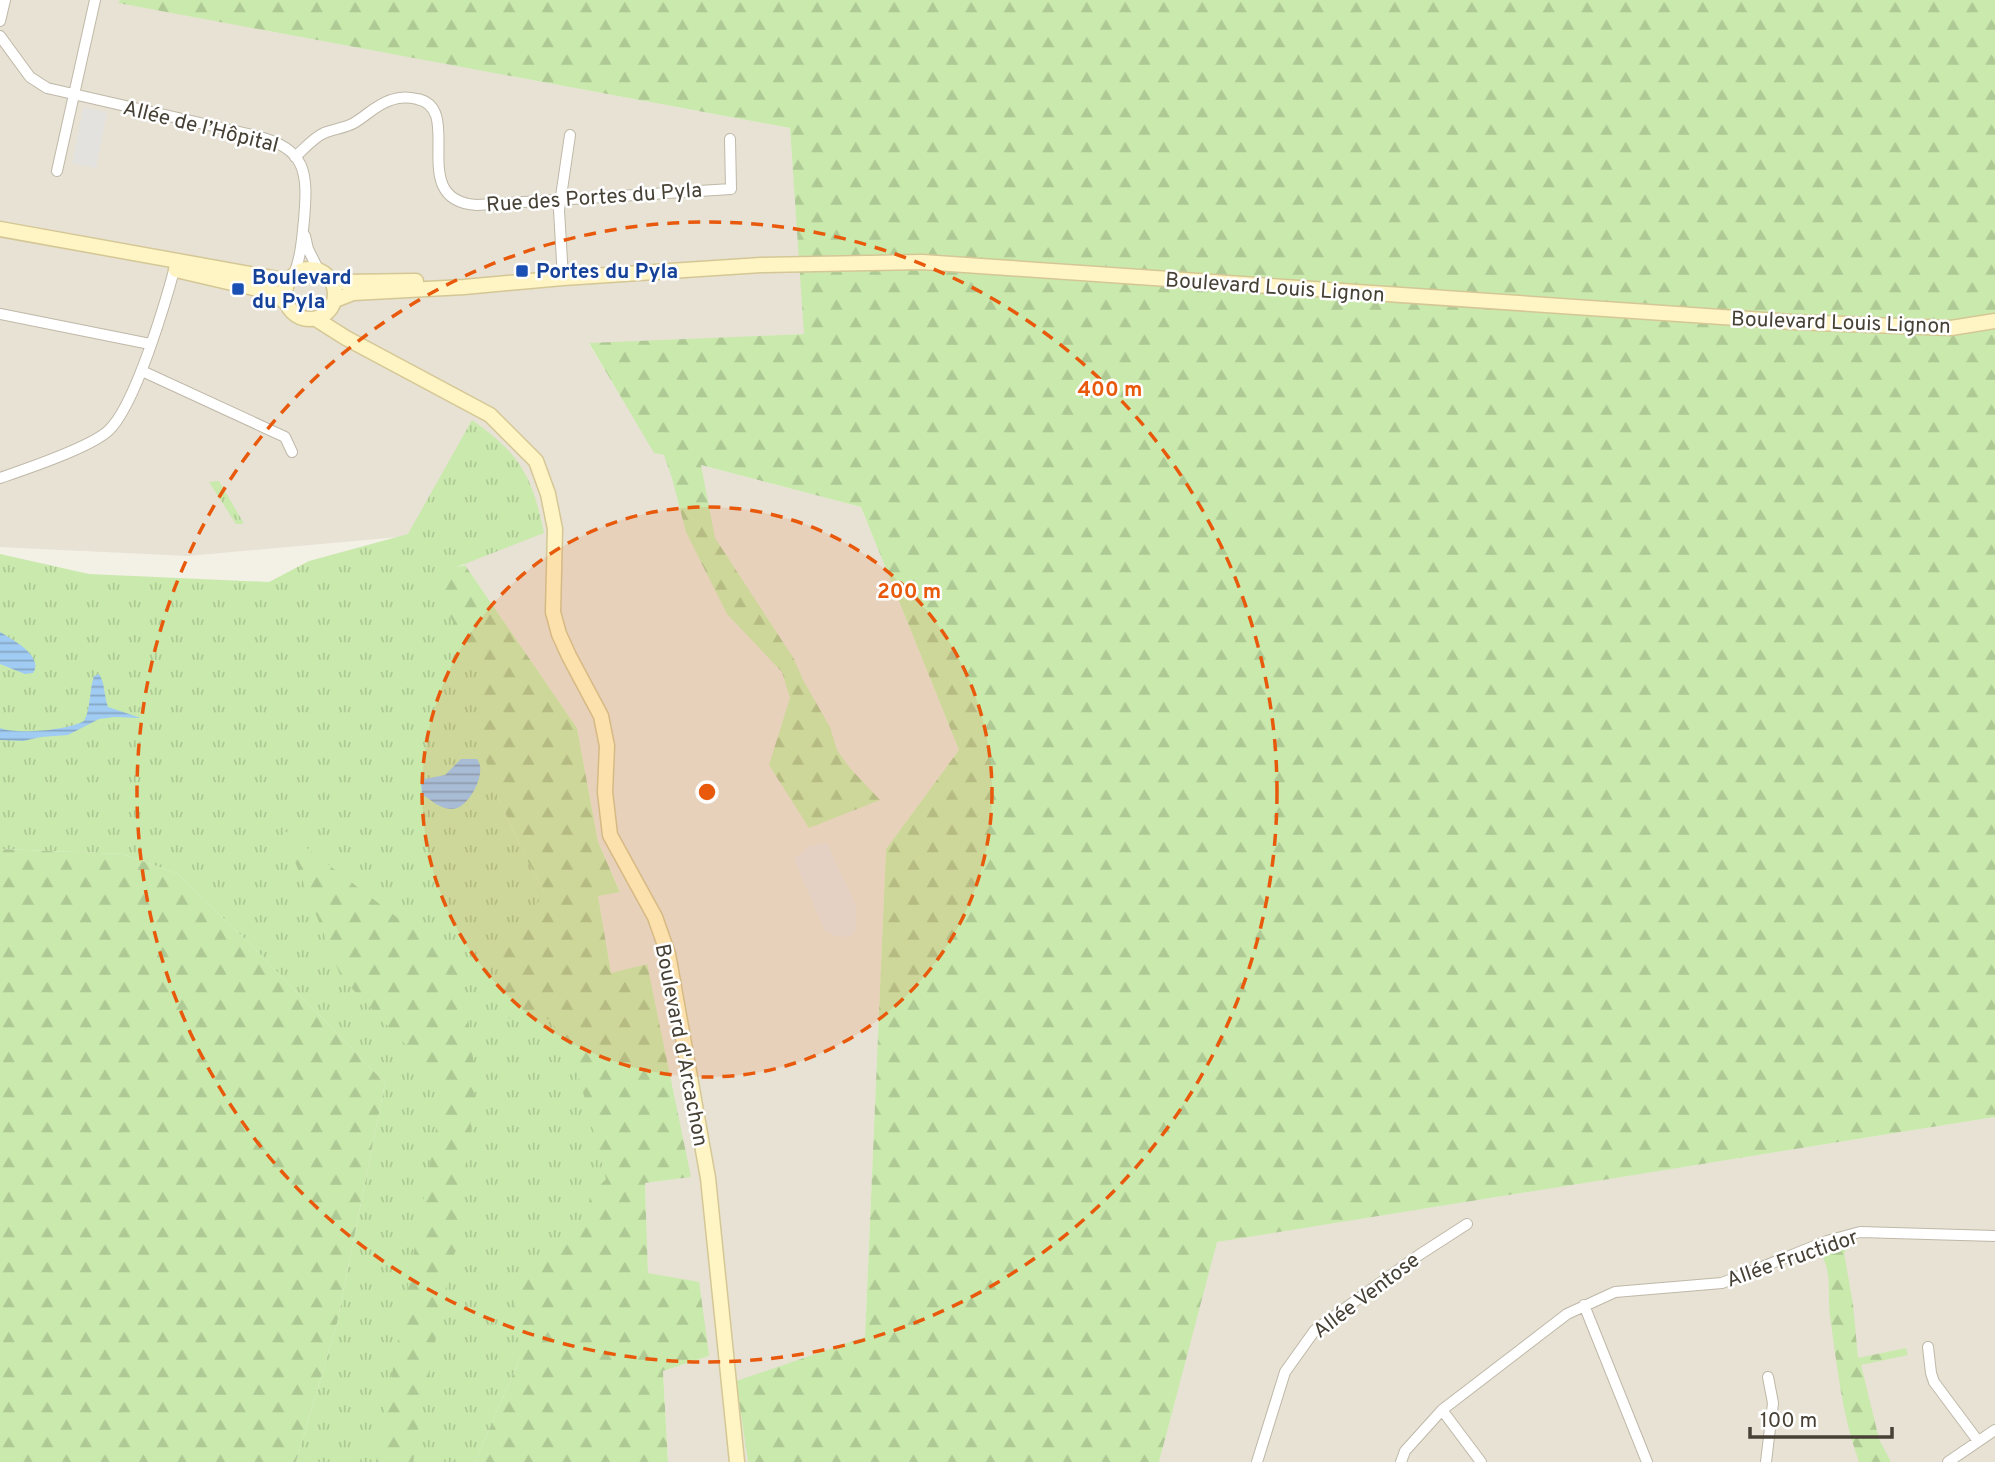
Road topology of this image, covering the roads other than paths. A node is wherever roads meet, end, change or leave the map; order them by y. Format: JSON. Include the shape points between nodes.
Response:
{"nodes":[{"id":1,"x":5,"y":0,"type":"edge"},
{"id":2,"x":95,"y":0,"type":"edge"},
{"id":3,"x":0,"y":22,"type":"edge"},
{"id":4,"x":0,"y":36,"type":"edge"},
{"id":5,"x":74,"y":95,"type":"junction"},
{"id":6,"x":570,"y":135,"type":"dead end"},
{"id":7,"x":730,"y":139,"type":"dead end"},
{"id":8,"x":295,"y":157,"type":"junction"},
{"id":9,"x":57,"y":171,"type":"dead end"},
{"id":10,"x":560,"y":200,"type":"junction"},
{"id":11,"x":303,"y":225,"type":"junction"},
{"id":12,"x":0,"y":229,"type":"edge"},
{"id":13,"x":175,"y":265,"type":"junction"},
{"id":14,"x":325,"y":275,"type":"junction"},
{"id":15,"x":291,"y":278,"type":"junction"},
{"id":16,"x":559,"y":278,"type":"junction"},
{"id":17,"x":286,"y":303,"type":"junction"},
{"id":18,"x":333,"y":303,"type":"junction"},
{"id":19,"x":0,"y":314,"type":"edge"},
{"id":20,"x":316,"y":319,"type":"junction"},
{"id":21,"x":1995,"y":321,"type":"edge"},
{"id":22,"x":346,"y":338,"type":"junction"},
{"id":23,"x":150,"y":344,"type":"junction"},
{"id":24,"x":142,"y":370,"type":"junction"},
{"id":25,"x":292,"y":452,"type":"dead end"},
{"id":26,"x":0,"y":478,"type":"edge"},
{"id":27,"x":1467,"y":1224,"type":"dead end"},
{"id":28,"x":1995,"y":1236,"type":"edge"},
{"id":29,"x":1584,"y":1305,"type":"junction"},
{"id":30,"x":1928,"y":1348,"type":"dead end"},
{"id":31,"x":1768,"y":1377,"type":"dead end"},
{"id":32,"x":1442,"y":1410,"type":"junction"},
{"id":33,"x":1995,"y":1430,"type":"edge"},
{"id":34,"x":1978,"y":1441,"type":"junction"},
{"id":35,"x":737,"y":1462,"type":"edge"},
{"id":36,"x":1257,"y":1462,"type":"edge"},
{"id":37,"x":1401,"y":1462,"type":"edge"},
{"id":38,"x":1481,"y":1462,"type":"edge"},
{"id":39,"x":1647,"y":1462,"type":"edge"},
{"id":40,"x":1766,"y":1462,"type":"edge"},
{"id":41,"x":1948,"y":1462,"type":"edge"}],
"edges":[{"from":1,"to":3,"type":"street"},
{"from":2,"to":5,"type":"street"},
{"from":4,"to":5,"type":"street","name":"Allée de l’Hôpital","via":[[30,77],[47,88]]},
{"from":5,"to":8,"type":"street","name":"Allée de l’Hôpital","via":[[275,141]]},
{"from":5,"to":9,"type":"street"},
{"from":6,"to":10,"type":"street"},
{"from":7,"to":10,"type":"street","name":"Rue des Portes du Pyla","via":[[731,188]]},
{"from":8,"to":10,"type":"street","name":"Rue des Portes du Pyla","via":[[317,136],[353,124],[387,101],[416,98],[428,103],[437,117],[441,180],[449,196],[477,205]]},
{"from":8,"to":11,"type":"street","name":"Allée de l’Hôpital","via":[[306,181]]},
{"from":10,"to":16,"type":"street"},
{"from":11,"to":14,"type":"street","name":"Allée de l’Hôpital","via":[[308,249]]},
{"from":11,"to":15,"type":"street","name":"Allée de l’Hôpital","via":[[300,257]]},
{"from":12,"to":13,"type":"main road"},
{"from":13,"to":15,"type":"main road"},
{"from":13,"to":17,"type":"main road","via":[[275,293]]},
{"from":13,"to":23,"type":"street"},
{"from":14,"to":15,"type":"main road","via":[[302,270]]},
{"from":14,"to":16,"type":"main road","via":[[345,282]]},
{"from":14,"to":18,"type":"main road","via":[[335,290]]},
{"from":15,"to":17,"type":"main road"},
{"from":16,"to":18,"type":"main road","via":[[353,293]]},
{"from":16,"to":21,"type":"main road","name":"Boulevard Louis Lignon","via":[[761,265],[922,262],[1793,322],[1951,328]]},
{"from":17,"to":20,"type":"main road","via":[[295,314]]},
{"from":18,"to":20,"type":"main road"},
{"from":18,"to":22,"type":"main road","via":[[337,325]]},
{"from":19,"to":23,"type":"street"},
{"from":20,"to":22,"type":"main road","name":"Boulevard d'Arcachon"},
{"from":22,"to":35,"type":"main road","name":"Boulevard d'Arcachon","via":[[490,415],[536,461],[548,494],[555,529],[553,612],[569,656],[601,716],[607,746],[605,792],[610,835],[655,917],[668,954],[708,1178]]},
{"from":23,"to":24,"type":"street"},
{"from":24,"to":25,"type":"street","via":[[285,437]]},
{"from":24,"to":26,"type":"street","via":[[107,433]]},
{"from":27,"to":36,"type":"street","name":"Allée Ventose","via":[[1315,1329],[1285,1372]]},
{"from":28,"to":29,"type":"street","name":"Allée Fructidor","via":[[1860,1232],[1722,1283],[1615,1292]]},
{"from":29,"to":32,"type":"street","name":"Allée Fructidor"},
{"from":29,"to":39,"type":"street"},
{"from":30,"to":34,"type":"street","via":[[1934,1382]]},
{"from":31,"to":40,"type":"street","via":[[1773,1403]]},
{"from":32,"to":37,"type":"street","name":"Allée Fructidor","via":[[1405,1451]]},
{"from":32,"to":38,"type":"street"},
{"from":33,"to":34,"type":"street"},
{"from":34,"to":41,"type":"street"}]}
